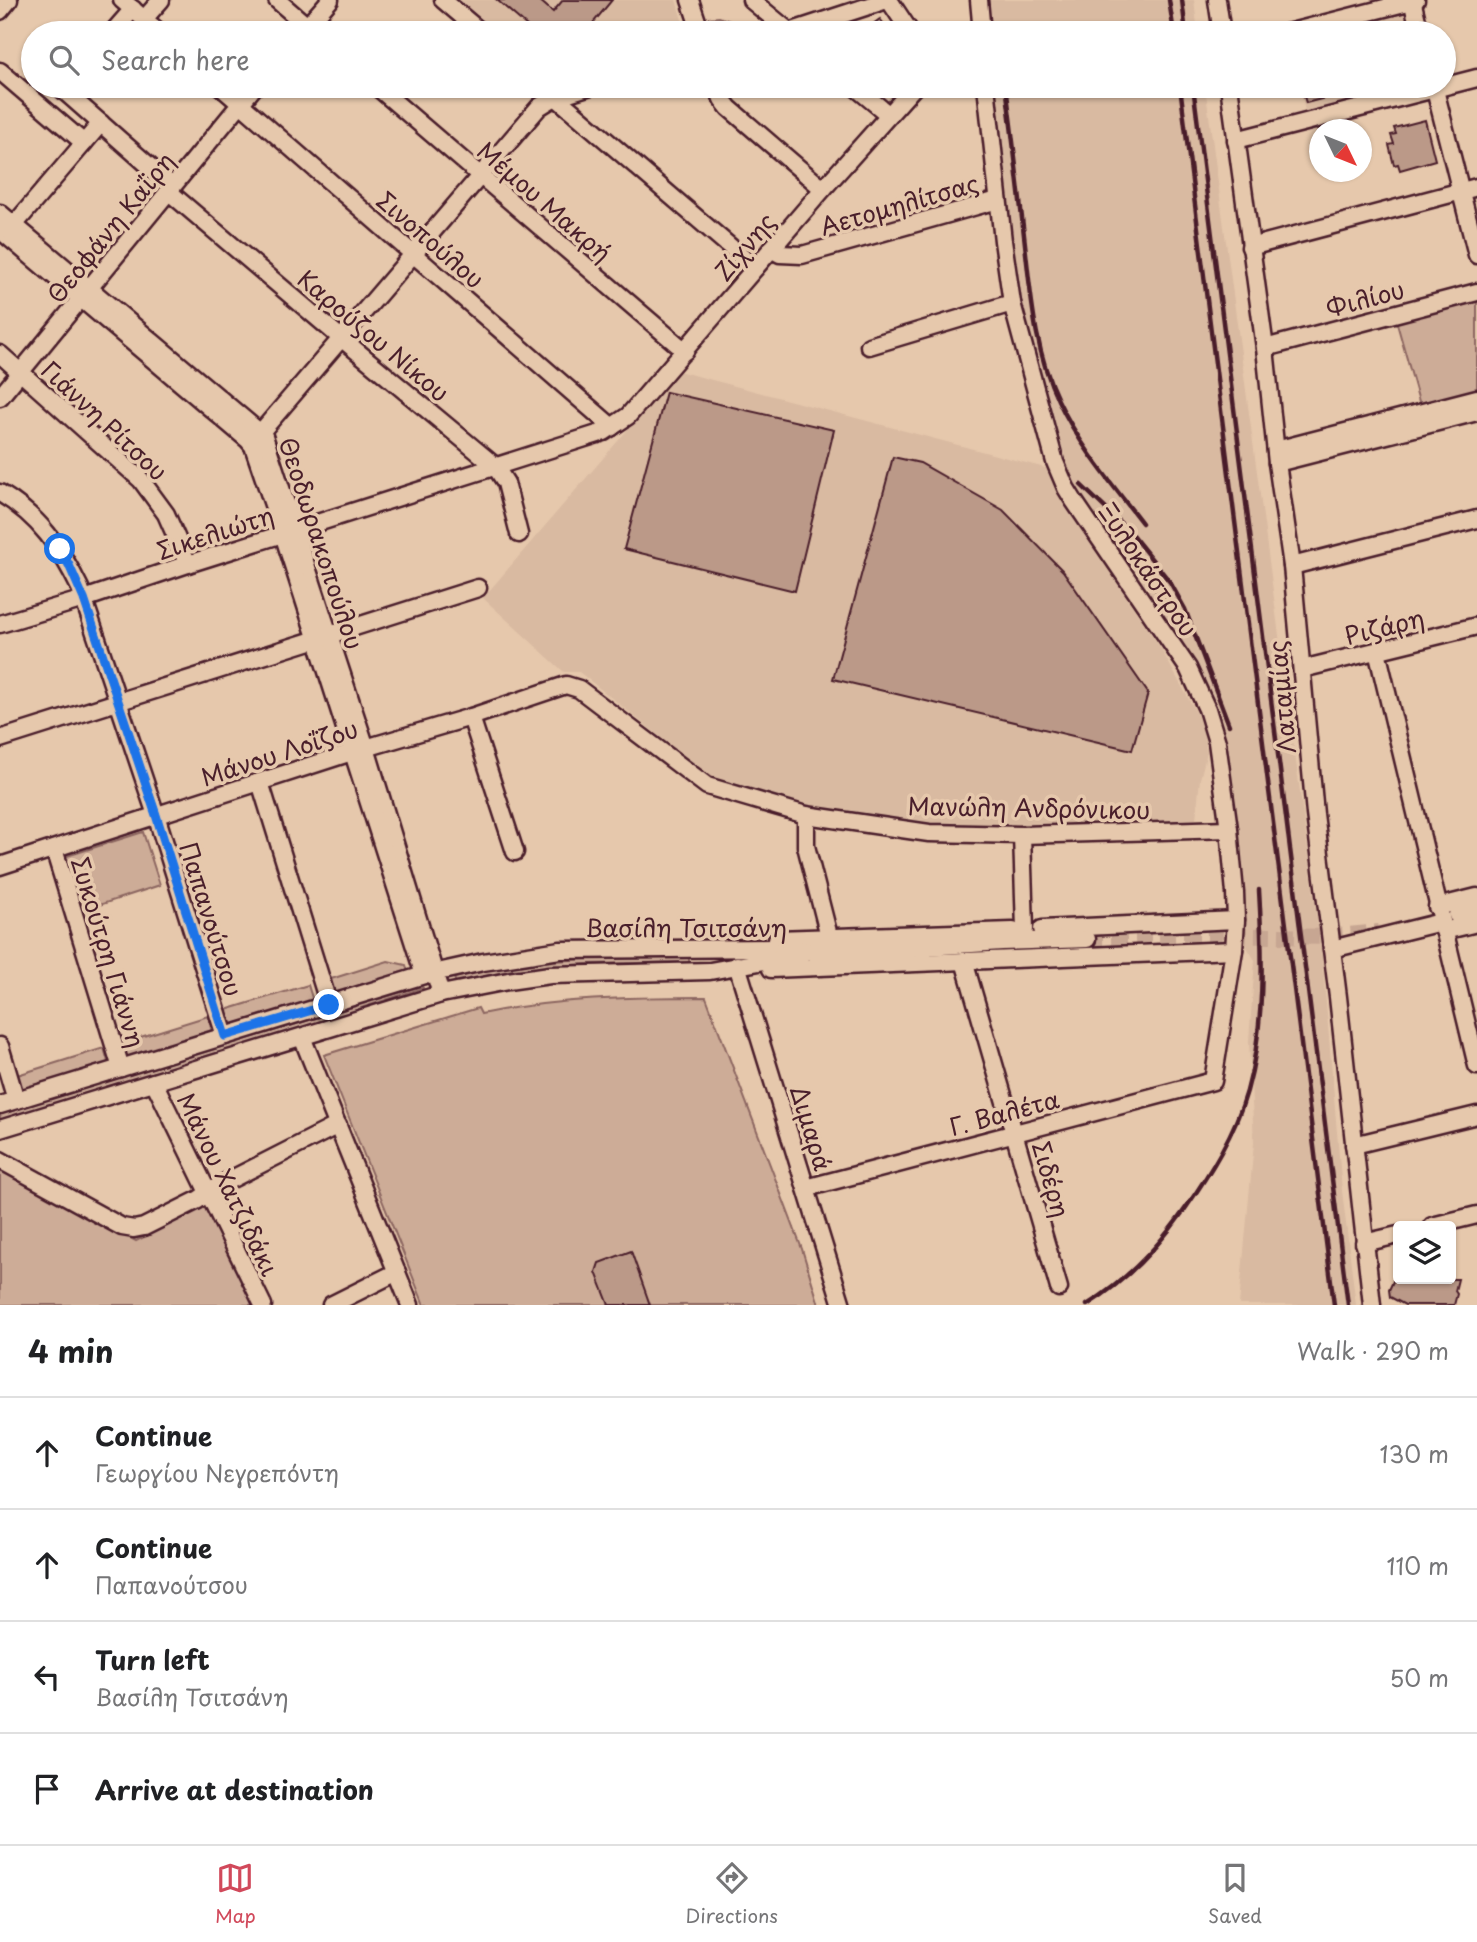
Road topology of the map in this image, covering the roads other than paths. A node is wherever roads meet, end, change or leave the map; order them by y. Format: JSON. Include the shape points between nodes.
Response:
{"nodes":[{"id":1,"x":9,"y":0,"type":"edge"},
{"id":2,"x":161,"y":0,"type":"edge"},
{"id":3,"x":277,"y":0,"type":"edge"},
{"id":4,"x":330,"y":0,"type":"edge"},
{"id":5,"x":443,"y":0,"type":"edge"},
{"id":6,"x":690,"y":0,"type":"edge"},
{"id":7,"x":751,"y":0,"type":"edge"},
{"id":8,"x":890,"y":0,"type":"edge"},
{"id":9,"x":906,"y":0,"type":"edge"},
{"id":10,"x":979,"y":0,"type":"edge"},
{"id":11,"x":1217,"y":0,"type":"edge"},
{"id":12,"x":1413,"y":0,"type":"edge"},
{"id":13,"x":133,"y":10,"type":"edge"},
{"id":14,"x":0,"y":11,"type":"edge"},
{"id":15,"x":298,"y":21,"type":"edge"},
{"id":16,"x":315,"y":21,"type":"edge"},
{"id":17,"x":468,"y":21,"type":"edge"},
{"id":18,"x":697,"y":21,"type":"edge"},
{"id":19,"x":775,"y":21,"type":"edge"},
{"id":20,"x":826,"y":21,"type":"edge"},
{"id":21,"x":903,"y":21,"type":"edge"},
{"id":22,"x":981,"y":21,"type":"edge"},
{"id":23,"x":1220,"y":21,"type":"edge"},
{"id":24,"x":1333,"y":21,"type":"edge"},
{"id":25,"x":1417,"y":21,"type":"edge"},
{"id":26,"x":0,"y":71,"type":"edge"},
{"id":27,"x":1477,"y":78,"type":"edge"},
{"id":28,"x":1456,"y":83,"type":"edge"},
{"id":29,"x":21,"y":89,"type":"edge"},
{"id":30,"x":31,"y":98,"type":"edge"},
{"id":31,"x":57,"y":98,"type":"edge"},
{"id":32,"x":75,"y":98,"type":"edge"},
{"id":33,"x":234,"y":98,"type":"edge"},
{"id":34,"x":244,"y":98,"type":"edge"},
{"id":35,"x":390,"y":98,"type":"edge"},
{"id":36,"x":545,"y":98,"type":"edge"},
{"id":37,"x":557,"y":98,"type":"edge"},
{"id":38,"x":723,"y":98,"type":"edge"},
{"id":39,"x":868,"y":98,"type":"edge"},
{"id":40,"x":904,"y":98,"type":"edge"},
{"id":41,"x":987,"y":98,"type":"edge"},
{"id":42,"x":1231,"y":98,"type":"edge"},
{"id":43,"x":1396,"y":98,"type":"edge"},
{"id":44,"x":1437,"y":98,"type":"edge"},
{"id":45,"x":240,"y":103,"type":"junction"},
{"id":46,"x":46,"y":111,"type":"junction"},
{"id":47,"x":889,"y":115,"type":"junction"},
{"id":48,"x":101,"y":123,"type":"junction"},
{"id":49,"x":1236,"y":140,"type":"junction"},
{"id":50,"x":84,"y":143,"type":"junction"},
{"id":51,"x":481,"y":176,"type":"junction"},
{"id":52,"x":1477,"y":187,"type":"edge"},
{"id":53,"x":170,"y":188,"type":"junction"},
{"id":54,"x":823,"y":189,"type":"junction"},
{"id":55,"x":1461,"y":191,"type":"junction"},
{"id":56,"x":998,"y":200,"type":"junction"},
{"id":57,"x":0,"y":213,"type":"edge"},
{"id":58,"x":5,"y":233,"type":"edge"},
{"id":59,"x":1251,"y":247,"type":"junction"},
{"id":60,"x":771,"y":249,"type":"junction"},
{"id":61,"x":414,"y":254,"type":"junction"},
{"id":62,"x":1477,"y":255,"type":"edge"},
{"id":63,"x":755,"y":268,"type":"junction"},
{"id":64,"x":1477,"y":292,"type":"edge"},
{"id":65,"x":85,"y":293,"type":"junction"},
{"id":66,"x":1012,"y":303,"type":"junction"},
{"id":67,"x":341,"y":338,"type":"junction"},
{"id":68,"x":869,"y":346,"type":"dead end"},
{"id":69,"x":1265,"y":348,"type":"junction"},
{"id":70,"x":685,"y":351,"type":"junction"},
{"id":71,"x":0,"y":354,"type":"edge"},
{"id":72,"x":20,"y":372,"type":"junction"},
{"id":73,"x":0,"y":397,"type":"edge"},
{"id":74,"x":1477,"y":398,"type":"edge"},
{"id":75,"x":1477,"y":412,"type":"edge"},
{"id":76,"x":608,"y":430,"type":"junction"},
{"id":77,"x":261,"y":432,"type":"junction"},
{"id":78,"x":1276,"y":456,"type":"junction"},
{"id":79,"x":495,"y":466,"type":"junction"},
{"id":80,"x":0,"y":493,"type":"edge"},
{"id":81,"x":1477,"y":520,"type":"edge"},
{"id":82,"x":289,"y":532,"type":"junction"},
{"id":83,"x":519,"y":534,"type":"dead end"},
{"id":84,"x":188,"y":564,"type":"junction"},
{"id":85,"x":1292,"y":566,"type":"junction"},
{"id":86,"x":478,"y":588,"type":"dead end"},
{"id":87,"x":84,"y":599,"type":"junction"},
{"id":88,"x":0,"y":624,"type":"edge"},
{"id":89,"x":1477,"y":626,"type":"edge"},
{"id":90,"x":322,"y":637,"type":"junction"},
{"id":91,"x":1377,"y":651,"type":"junction"},
{"id":92,"x":1302,"y":669,"type":"junction"},
{"id":93,"x":573,"y":686,"type":"joint"},
{"id":94,"x":118,"y":701,"type":"junction"},
{"id":95,"x":471,"y":717,"type":"junction"},
{"id":96,"x":0,"y":739,"type":"edge"},
{"id":97,"x":359,"y":750,"type":"junction"},
{"id":98,"x":260,"y":782,"type":"junction"},
{"id":99,"x":156,"y":815,"type":"junction"},
{"id":100,"x":806,"y":815,"type":"junction"},
{"id":101,"x":1230,"y":829,"type":"junction"},
{"id":102,"x":1023,"y":835,"type":"junction"},
{"id":103,"x":54,"y":849,"type":"junction"},
{"id":104,"x":515,"y":852,"type":"dead end"},
{"id":105,"x":0,"y":866,"type":"edge"},
{"id":106,"x":1477,"y":897,"type":"edge"},
{"id":107,"x":1477,"y":910,"type":"edge"},
{"id":108,"x":1457,"y":915,"type":"dead end"},
{"id":109,"x":1236,"y":920,"type":"junction"},
{"id":110,"x":1441,"y":920,"type":"junction"},
{"id":111,"x":1477,"y":923,"type":"edge"},
{"id":112,"x":1025,"y":930,"type":"junction"},
{"id":113,"x":829,"y":936,"type":"junction"},
{"id":114,"x":1087,"y":939,"type":"tunnel mouth"},
{"id":115,"x":739,"y":948,"type":"junction"},
{"id":116,"x":1332,"y":949,"type":"junction"},
{"id":117,"x":1234,"y":950,"type":"junction"},
{"id":118,"x":811,"y":952,"type":"junction"},
{"id":119,"x":964,"y":961,"type":"junction"},
{"id":120,"x":739,"y":969,"type":"junction"},
{"id":121,"x":430,"y":973,"type":"junction"},
{"id":122,"x":442,"y":994,"type":"junction"},
{"id":123,"x":329,"y":1005,"type":"junction"},
{"id":124,"x":225,"y":1036,"type":"junction"},
{"id":125,"x":302,"y":1037,"type":"junction"},
{"id":126,"x":0,"y":1045,"type":"edge"},
{"id":127,"x":1477,"y":1066,"type":"edge"},
{"id":128,"x":121,"y":1068,"type":"junction"},
{"id":129,"x":1213,"y":1081,"type":"joint"},
{"id":130,"x":154,"y":1082,"type":"junction"},
{"id":131,"x":16,"y":1100,"type":"junction"},
{"id":132,"x":0,"y":1105,"type":"edge"},
{"id":133,"x":1477,"y":1115,"type":"edge"},
{"id":134,"x":338,"y":1125,"type":"junction"},
{"id":135,"x":0,"y":1129,"type":"edge"},
{"id":136,"x":1015,"y":1133,"type":"junction"},
{"id":137,"x":1353,"y":1145,"type":"junction"},
{"id":138,"x":0,"y":1160,"type":"edge"},
{"id":139,"x":806,"y":1188,"type":"junction"},
{"id":140,"x":208,"y":1193,"type":"junction"},
{"id":141,"x":1477,"y":1215,"type":"edge"},
{"id":142,"x":1452,"y":1221,"type":"edge"},
{"id":143,"x":1393,"y":1236,"type":"edge"},
{"id":144,"x":1364,"y":1243,"type":"junction"},
{"id":145,"x":397,"y":1272,"type":"junction"},
{"id":146,"x":1059,"y":1287,"type":"dead end"},
{"id":147,"x":263,"y":1305,"type":"edge"},
{"id":148,"x":331,"y":1305,"type":"edge"},
{"id":149,"x":410,"y":1305,"type":"edge"},
{"id":150,"x":842,"y":1305,"type":"edge"},
{"id":151,"x":1372,"y":1305,"type":"edge"}],
"edges":[{"from":1,"to":14,"type":"street"},
{"from":2,"to":13,"type":"street"},
{"from":3,"to":15,"type":"street"},
{"from":4,"to":16,"type":"street"},
{"from":5,"to":17,"type":"street"},
{"from":6,"to":18,"type":"street"},
{"from":7,"to":19,"type":"street"},
{"from":8,"to":9,"type":"street"},
{"from":8,"to":20,"type":"street"},
{"from":8,"to":21,"type":"street"},
{"from":10,"to":22,"type":"street"},
{"from":11,"to":23,"type":"street"},
{"from":12,"to":24,"type":"street"},
{"from":12,"to":25,"type":"street"},
{"from":26,"to":29,"type":"street"},
{"from":27,"to":28,"type":"street"},
{"from":30,"to":46,"type":"street"},
{"from":31,"to":46,"type":"street"},
{"from":32,"to":48,"type":"street","name":"Καρούζου Νίκου"},
{"from":33,"to":45,"type":"street","name":"Σινοπούλου"},
{"from":34,"to":45,"type":"street","name":"Θεοφάνη Καΐρη"},
{"from":35,"to":51,"type":"street","name":"Μέμου Μακρή"},
{"from":36,"to":51,"type":"street"},
{"from":37,"to":63,"type":"street"},
{"from":38,"to":54,"type":"street"},
{"from":39,"to":47,"type":"street"},
{"from":40,"to":47,"type":"street","name":"Ζίχνης"},
{"from":41,"to":56,"type":"street","name":"Ξυλοκάστρου"},
{"from":42,"to":49,"type":"street","name":"Λαταμίας"},
{"from":43,"to":49,"type":"street"},
{"from":44,"to":55,"type":"street"},
{"from":45,"to":53,"type":"street","name":"Θεοφάνη Καΐρη"},
{"from":45,"to":61,"type":"street","name":"Σινοπούλου"},
{"from":46,"to":50,"type":"street"},
{"from":47,"to":54,"type":"street","name":"Ζίχνης"},
{"from":48,"to":50,"type":"street"},
{"from":48,"to":53,"type":"street","name":"Καρούζου Νίκου"},
{"from":49,"to":59,"type":"street","name":"Λαταμίας"},
{"from":50,"to":58,"type":"street"},
{"from":51,"to":61,"type":"street"},
{"from":51,"to":70,"type":"street","name":"Μέμου Μακρή"},
{"from":52,"to":55,"type":"street"},
{"from":53,"to":65,"type":"street","name":"Θεοφάνη Καΐρη"},
{"from":53,"to":67,"type":"street","name":"Καρούζου Νίκου"},
{"from":54,"to":60,"type":"street","name":"Ζίχνης"},
{"from":55,"to":59,"type":"street"},
{"from":55,"to":62,"type":"street"},
{"from":56,"to":60,"type":"street","name":"Αετομηλίτσας","via":[[802,255]]},
{"from":56,"to":66,"type":"street","name":"Ξυλοκάστρου"},
{"from":57,"to":58,"type":"street","name":"Θεοδωρακοπούλου"},
{"from":58,"to":65,"type":"street","name":"Θεοδωρακοπούλου"},
{"from":59,"to":69,"type":"street","name":"Λαταμίας"},
{"from":60,"to":63,"type":"street","name":"Ζίχνης"},
{"from":61,"to":67,"type":"street"},
{"from":61,"to":76,"type":"street","name":"Σινοπούλου"},
{"from":63,"to":70,"type":"street","name":"Ζίχνης"},
{"from":64,"to":69,"type":"street","name":"Φιλίου"},
{"from":65,"to":72,"type":"street","name":"Θεοφάνη Καΐρη"},
{"from":65,"to":77,"type":"street","name":"Θεοδωρακοπούλου"},
{"from":65,"to":82,"type":"street","via":[[248,440]]},
{"from":66,"to":68,"type":"street"},
{"from":66,"to":101,"type":"street","name":"Ξυλοκάστρου","via":[[1061,477],[1194,678],[1207,709],[1217,742]]},
{"from":67,"to":77,"type":"street"},
{"from":67,"to":79,"type":"street","name":"Καρούζου Νίκου"},
{"from":69,"to":78,"type":"street","name":"Λαταμίας"},
{"from":70,"to":76,"type":"street","name":"Ζίχνης","via":[[628,416]]},
{"from":71,"to":72,"type":"street","name":"Γιάννη Ρίτσου"},
{"from":72,"to":73,"type":"street","name":"Θεοφάνη Καΐρη"},
{"from":72,"to":84,"type":"street","name":"Γιάννη Ρίτσου","via":[[141,480],[166,514]]},
{"from":74,"to":78,"type":"street"},
{"from":75,"to":78,"type":"street"},
{"from":76,"to":79,"type":"street","name":"Σικελιώτη"},
{"from":77,"to":82,"type":"street","name":"Θεοδωρακοπούλου"},
{"from":78,"to":85,"type":"street","name":"Λαταμίας"},
{"from":79,"to":82,"type":"street","name":"Σικελιώτη"},
{"from":79,"to":83,"type":"street","name":"Καρούζου Νίκου","via":[[506,483]]},
{"from":80,"to":87,"type":"street","name":"Παπανούτσου","via":[[54,541]]},
{"from":81,"to":85,"type":"street"},
{"from":82,"to":84,"type":"street","name":"Σικελιώτη"},
{"from":82,"to":90,"type":"street"},
{"from":84,"to":87,"type":"street","name":"Σικελιώτη"},
{"from":85,"to":92,"type":"street","name":"Λαταμίας"},
{"from":86,"to":90,"type":"street"},
{"from":87,"to":88,"type":"street","name":"Σικελιώτη"},
{"from":87,"to":94,"type":"street","name":"Παπανούτσου"},
{"from":89,"to":91,"type":"street","name":"Ριζάρη"},
{"from":90,"to":94,"type":"street"},
{"from":90,"to":97,"type":"street"},
{"from":91,"to":92,"type":"street","name":"Ριζάρη"},
{"from":91,"to":110,"type":"street"},
{"from":92,"to":116,"type":"street","name":"Λαταμίας"},
{"from":93,"to":95,"type":"street","name":"Μάνου Λοΐζου","via":[[559,686]]},
{"from":93,"to":100,"type":"street","name":"Μανώλη Ανδρόνικου","via":[[707,786]]},
{"from":94,"to":96,"type":"street"},
{"from":94,"to":99,"type":"street","name":"Παπανούτσου"},
{"from":95,"to":97,"type":"street","name":"Μάνου Λοΐζου"},
{"from":95,"to":104,"type":"street"},
{"from":97,"to":98,"type":"street","name":"Μάνου Λοΐζου"},
{"from":97,"to":121,"type":"street"},
{"from":98,"to":99,"type":"street","name":"Μάνου Λοΐζου"},
{"from":98,"to":123,"type":"street"},
{"from":99,"to":103,"type":"street","name":"Μάνου Λοΐζου"},
{"from":99,"to":124,"type":"street","name":"Παπανούτσου"},
{"from":100,"to":102,"type":"street","name":"Μανώλη Ανδρόνικου","via":[[929,833]]},
{"from":100,"to":113,"type":"street","via":[[806,846]]},
{"from":101,"to":102,"type":"street","name":"Μανώλη Ανδρόνικου"},
{"from":101,"to":109,"type":"street","name":"Ξυλοκάστρου"},
{"from":102,"to":112,"type":"street"},
{"from":103,"to":105,"type":"street","name":"Μάνου Λοΐζου"},
{"from":103,"to":128,"type":"street","name":"Συκούτρη Γιάννη"},
{"from":106,"to":110,"type":"street"},
{"from":107,"to":108,"type":"street"},
{"from":109,"to":112,"type":"street"},
{"from":109,"to":117,"type":"street","name":"Ξυλοκάστρου"},
{"from":110,"to":111,"type":"street"},
{"from":110,"to":116,"type":"street"},
{"from":110,"to":127,"type":"street"},
{"from":112,"to":113,"type":"street"},
{"from":113,"to":115,"type":"street","via":[[763,939]]},
{"from":114,"to":118,"type":"street"},
{"from":115,"to":118,"type":"street","name":"Βασίλη Τσιτσάνη"},
{"from":115,"to":121,"type":"street","name":"Βασίλη Τσιτσάνη","via":[[560,950]]},
{"from":116,"to":137,"type":"street","name":"Λαταμίας"},
{"from":117,"to":119,"type":"street","name":"Βασίλη Τσιτσάνη"},
{"from":117,"to":129,"type":"street","name":"Ξυλοκάστρου"},
{"from":118,"to":120,"type":"street","name":"Βασίλη Τσιτσάνη"},
{"from":119,"to":120,"type":"street","name":"Βασίλη Τσιτσάνη"},
{"from":119,"to":136,"type":"street","name":"Σιδέρη"},
{"from":120,"to":122,"type":"street","name":"Βασίλη Τσιτσάνη","via":[[550,975]]},
{"from":120,"to":139,"type":"street","name":"Διμαρά"},
{"from":121,"to":122,"type":"street"},
{"from":121,"to":123,"type":"street","name":"Βασίλη Τσιτσάνη"},
{"from":122,"to":125,"type":"street","name":"Βασίλη Τσιτσάνη"},
{"from":123,"to":124,"type":"street","name":"Βασίλη Τσιτσάνη"},
{"from":124,"to":128,"type":"street","name":"Βασίλη Τσιτσάνη"},
{"from":125,"to":130,"type":"street","name":"Βασίλη Τσιτσάνη"},
{"from":125,"to":134,"type":"street"},
{"from":126,"to":131,"type":"street"},
{"from":128,"to":131,"type":"street","name":"Βασίλη Τσιτσάνη"},
{"from":129,"to":136,"type":"street","name":"Γ. Βαλέτα"},
{"from":130,"to":135,"type":"street","name":"Βασίλη Τσιτσάνη"},
{"from":130,"to":140,"type":"street","name":"Μάνου Χατζιδάκι"},
{"from":131,"to":132,"type":"street","name":"Βασίλη Τσιτσάνη"},
{"from":133,"to":137,"type":"street"},
{"from":134,"to":140,"type":"street"},
{"from":134,"to":145,"type":"street"},
{"from":136,"to":139,"type":"street","name":"Γ. Βαλέτα"},
{"from":136,"to":146,"type":"street","name":"Σιδέρη"},
{"from":137,"to":144,"type":"street","name":"Λαταμίας"},
{"from":138,"to":140,"type":"street","via":[[122,1227],[134,1229]]},
{"from":139,"to":150,"type":"street","name":"Διμαρά"},
{"from":140,"to":147,"type":"street","name":"Μάνου Χατζιδάκι"},
{"from":141,"to":142,"type":"street"},
{"from":143,"to":144,"type":"street"},
{"from":144,"to":151,"type":"street","name":"Λαταμίας"},
{"from":145,"to":148,"type":"street"},
{"from":145,"to":149,"type":"street"}]}
